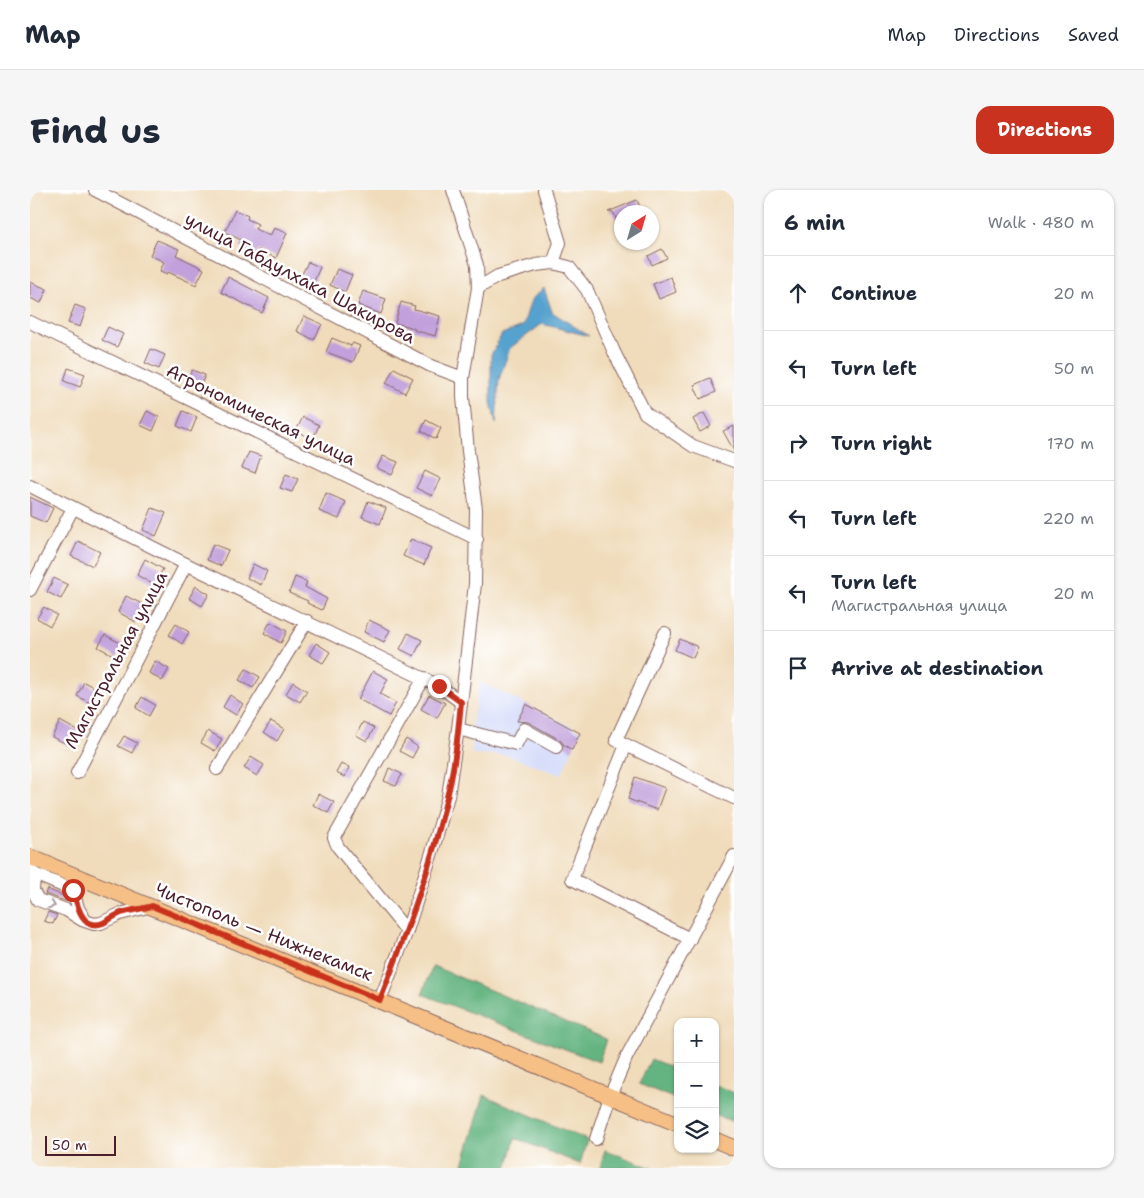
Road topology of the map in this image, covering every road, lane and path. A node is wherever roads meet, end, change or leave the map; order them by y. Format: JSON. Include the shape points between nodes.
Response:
{"nodes":[{"id":1,"x":96,"y":190,"type":"edge"},
{"id":2,"x":453,"y":190,"type":"edge"},
{"id":3,"x":544,"y":190,"type":"edge"},
{"id":4,"x":553,"y":262,"type":"junction"},
{"id":5,"x":478,"y":288,"type":"junction"},
{"id":6,"x":30,"y":322,"type":"edge"},
{"id":7,"x":463,"y":378,"type":"junction"},
{"id":8,"x":734,"y":461,"type":"edge"},
{"id":9,"x":30,"y":486,"type":"edge"},
{"id":10,"x":73,"y":508,"type":"junction"},
{"id":11,"x":477,"y":539,"type":"junction"},
{"id":12,"x":186,"y":564,"type":"junction"},
{"id":13,"x":30,"y":590,"type":"edge"},
{"id":14,"x":306,"y":621,"type":"junction"},
{"id":15,"x":665,"y":633,"type":"dead end"},
{"id":16,"x":424,"y":678,"type":"junction"},
{"id":17,"x":461,"y":702,"type":"junction"},
{"id":18,"x":458,"y":729,"type":"junction"},
{"id":19,"x":626,"y":745,"type":"junction"},
{"id":20,"x":556,"y":747,"type":"dead end"},
{"id":21,"x":217,"y":769,"type":"dead end"},
{"id":22,"x":77,"y":773,"type":"dead end"},
{"id":23,"x":734,"y":798,"type":"edge"},
{"id":24,"x":734,"y":856,"type":"edge"},
{"id":25,"x":30,"y":857,"type":"edge"},
{"id":26,"x":32,"y":872,"type":"edge"},
{"id":27,"x":152,"y":906,"type":"junction"},
{"id":28,"x":86,"y":922,"type":"junction"},
{"id":29,"x":407,"y":931,"type":"junction"},
{"id":30,"x":690,"y":939,"type":"junction"},
{"id":31,"x":380,"y":1000,"type":"junction"},
{"id":32,"x":610,"y":1096,"type":"junction"},
{"id":33,"x":674,"y":1122,"type":"edge"},
{"id":34,"x":596,"y":1139,"type":"dead end"},
{"id":35,"x":719,"y":1142,"type":"edge"},
{"id":36,"x":734,"y":1148,"type":"edge"}],
"edges":[{"from":1,"to":7,"type":"street","name":"улица Габдулхака Шакирова","via":[[431,366]]},
{"from":2,"to":5,"type":"street","via":[[477,265]]},
{"from":3,"to":4,"type":"street","via":[[560,242]]},
{"from":4,"to":5,"type":"street","via":[[498,276]]},
{"from":4,"to":8,"type":"street","via":[[570,267],[587,290],[645,413],[693,446]]},
{"from":5,"to":7,"type":"street"},
{"from":6,"to":11,"type":"street","name":"Агрономическая улица"},
{"from":7,"to":11,"type":"street"},
{"from":9,"to":10,"type":"street","name":"Магистральная улица"},
{"from":10,"to":12,"type":"street","name":"Магистральная улица"},
{"from":10,"to":13,"type":"street"},
{"from":11,"to":17,"type":"street"},
{"from":12,"to":14,"type":"street","name":"Магистральная улица"},
{"from":12,"to":22,"type":"street","name":"Магистральная улица"},
{"from":14,"to":16,"type":"street","name":"Магистральная улица"},
{"from":14,"to":21,"type":"street"},
{"from":15,"to":19,"type":"street","via":[[616,740]]},
{"from":16,"to":17,"type":"street","name":"Магистральная улица"},
{"from":16,"to":29,"type":"street","via":[[334,838]]},
{"from":17,"to":18,"type":"street"},
{"from":18,"to":20,"type":"street","via":[[516,744],[524,729]]},
{"from":18,"to":29,"type":"street","via":[[448,796]]},
{"from":19,"to":23,"type":"street"},
{"from":19,"to":30,"type":"street","via":[[572,879]]},
{"from":24,"to":30,"type":"street"},
{"from":25,"to":27,"type":"main road","name":"Чистополь — Нижнекамск"},
{"from":26,"to":28,"type":"street","via":[[73,890]]},
{"from":26,"to":28,"type":"street","one_way":true,"via":[[33,891],[38,900],[66,910]]},
{"from":27,"to":28,"type":"street","via":[[120,914],[102,923]]},
{"from":27,"to":31,"type":"main road","name":"Чистополь — Нижнекамск"},
{"from":29,"to":31,"type":"street"},
{"from":30,"to":32,"type":"street","via":[[627,1056]]},
{"from":31,"to":32,"type":"main road","name":"Чистополь — Нижнекамск"},
{"from":32,"to":33,"type":"main road","name":"Чистополь — Нижнекамск"},
{"from":32,"to":34,"type":"street"},
{"from":35,"to":36,"type":"main road"}]}
